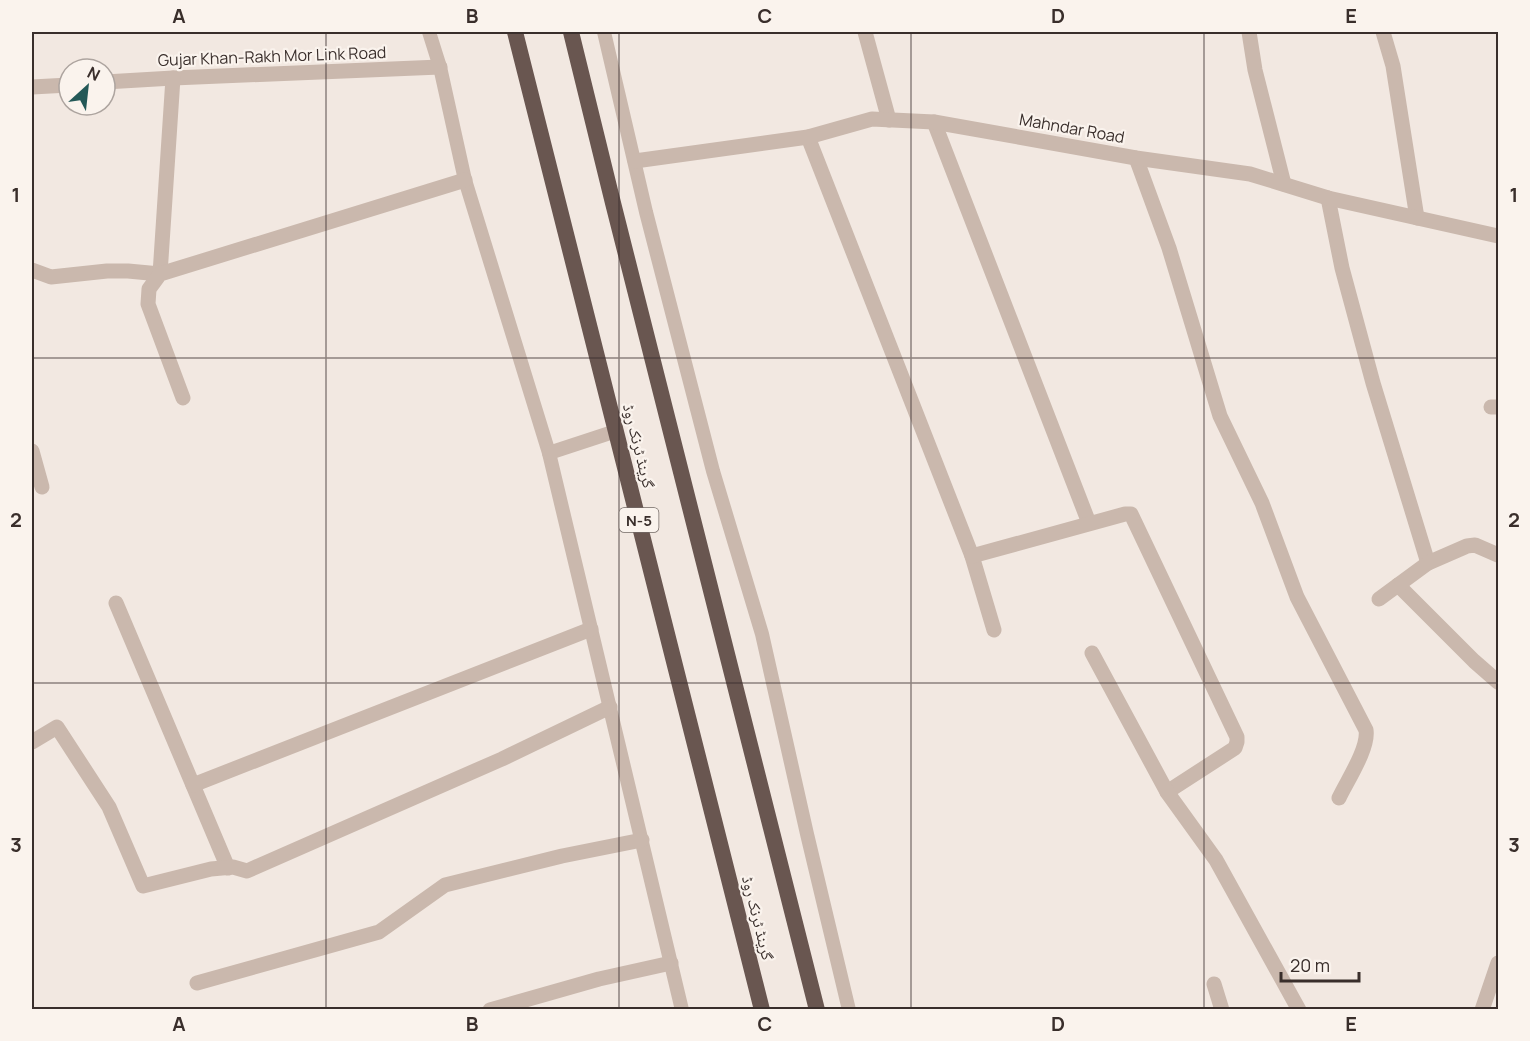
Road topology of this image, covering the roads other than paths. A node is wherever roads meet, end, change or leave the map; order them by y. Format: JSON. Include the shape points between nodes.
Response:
{"nodes":[{"id":1,"x":429,"y":32,"type":"edge"},
{"id":2,"x":515,"y":32,"type":"edge"},
{"id":3,"x":571,"y":32,"type":"edge"},
{"id":4,"x":604,"y":32,"type":"edge"},
{"id":5,"x":865,"y":32,"type":"edge"},
{"id":6,"x":1249,"y":32,"type":"edge"},
{"id":7,"x":1383,"y":32,"type":"edge"},
{"id":8,"x":440,"y":68,"type":"junction"},
{"id":9,"x":173,"y":78,"type":"junction"},
{"id":10,"x":117,"y":81,"type":"edge"},
{"id":11,"x":57,"y":86,"type":"edge"},
{"id":12,"x":32,"y":87,"type":"edge"},
{"id":13,"x":889,"y":120,"type":"junction"},
{"id":14,"x":934,"y":122,"type":"junction"},
{"id":15,"x":808,"y":137,"type":"junction"},
{"id":16,"x":1136,"y":158,"type":"junction"},
{"id":17,"x":635,"y":162,"type":"junction"},
{"id":18,"x":465,"y":180,"type":"junction"},
{"id":19,"x":1284,"y":184,"type":"junction"},
{"id":20,"x":1328,"y":198,"type":"junction"},
{"id":21,"x":1417,"y":218,"type":"junction"},
{"id":22,"x":1498,"y":236,"type":"edge"},
{"id":23,"x":32,"y":270,"type":"edge"},
{"id":24,"x":160,"y":274,"type":"junction"},
{"id":25,"x":183,"y":398,"type":"dead end"},
{"id":26,"x":616,"y":431,"type":"junction"},
{"id":27,"x":32,"y":451,"type":"edge"},
{"id":28,"x":549,"y":453,"type":"junction"},
{"id":29,"x":42,"y":488,"type":"dead end"},
{"id":30,"x":1089,"y":524,"type":"junction"},
{"id":31,"x":1498,"y":555,"type":"edge"},
{"id":32,"x":972,"y":556,"type":"junction"},
{"id":33,"x":1428,"y":562,"type":"junction"},
{"id":34,"x":1398,"y":585,"type":"junction"},
{"id":35,"x":1379,"y":598,"type":"dead end"},
{"id":36,"x":116,"y":603,"type":"dead end"},
{"id":37,"x":591,"y":629,"type":"junction"},
{"id":38,"x":994,"y":630,"type":"dead end"},
{"id":39,"x":1092,"y":653,"type":"dead end"},
{"id":40,"x":1498,"y":682,"type":"edge"},
{"id":41,"x":610,"y":707,"type":"junction"},
{"id":42,"x":32,"y":742,"type":"edge"},
{"id":43,"x":193,"y":785,"type":"junction"},
{"id":44,"x":1167,"y":792,"type":"junction"},
{"id":45,"x":1339,"y":798,"type":"dead end"},
{"id":46,"x":642,"y":840,"type":"junction"},
{"id":47,"x":228,"y":868,"type":"junction"},
{"id":48,"x":671,"y":963,"type":"junction"},
{"id":49,"x":1498,"y":963,"type":"edge"},
{"id":50,"x":197,"y":983,"type":"dead end"},
{"id":51,"x":1214,"y":984,"type":"dead end"},
{"id":52,"x":490,"y":1010,"type":"edge"},
{"id":53,"x":682,"y":1010,"type":"edge"},
{"id":54,"x":762,"y":1010,"type":"edge"},
{"id":55,"x":817,"y":1010,"type":"edge"},
{"id":56,"x":849,"y":1010,"type":"edge"},
{"id":57,"x":1222,"y":1010,"type":"edge"},
{"id":58,"x":1299,"y":1010,"type":"edge"},
{"id":59,"x":1482,"y":1010,"type":"edge"}],
"edges":[{"from":1,"to":8,"type":"lane"},
{"from":2,"to":26,"type":"highway","name":"گرینڈ ٹرنک روڈ","number":"N-5"},
{"from":3,"to":55,"type":"highway","name":"گرینڈ ٹرنک روڈ"},
{"from":4,"to":17,"type":"lane"},
{"from":5,"to":13,"type":"street"},
{"from":6,"to":19,"type":"street"},
{"from":7,"to":21,"type":"street","via":[[1394,66]]},
{"from":8,"to":9,"type":"street","name":"Gujar Khan-Rakh Mor Link Road"},
{"from":8,"to":18,"type":"lane"},
{"from":9,"to":10,"type":"street","name":"Gujar Khan-Rakh Mor Link Road"},
{"from":9,"to":24,"type":"street"},
{"from":11,"to":12,"type":"street"},
{"from":13,"to":14,"type":"street","name":"Mahndar Road"},
{"from":13,"to":15,"type":"street","name":"Mahndar Road","via":[[872,119]]},
{"from":14,"to":16,"type":"street","name":"Mahndar Road"},
{"from":14,"to":30,"type":"street"},
{"from":15,"to":17,"type":"street","name":"Mahndar Road"},
{"from":15,"to":32,"type":"street"},
{"from":16,"to":19,"type":"street","name":"Mahndar Road","via":[[1250,174]]},
{"from":16,"to":45,"type":"street","via":[[1169,248],[1220,416],[1262,503],[1296,597],[1366,730],[1365,747]]},
{"from":17,"to":56,"type":"lane","via":[[713,471],[762,634]]},
{"from":18,"to":24,"type":"street"},
{"from":18,"to":28,"type":"lane"},
{"from":19,"to":20,"type":"street","name":"Mahndar Road"},
{"from":20,"to":21,"type":"street","name":"Mahndar Road"},
{"from":20,"to":33,"type":"street","via":[[1373,383]]},
{"from":21,"to":22,"type":"street","name":"Mahndar Road"},
{"from":23,"to":24,"type":"street","via":[[51,277],[107,270]]},
{"from":24,"to":25,"type":"street","via":[[149,289],[148,304]]},
{"from":26,"to":28,"type":"lane"},
{"from":26,"to":54,"type":"highway","name":"گرینڈ ٹرنک روڈ","number":"N-5"},
{"from":27,"to":29,"type":"street"},
{"from":28,"to":37,"type":"lane"},
{"from":30,"to":32,"type":"street"},
{"from":30,"to":44,"type":"street","via":[[1131,514],[1237,737],[1235,748]]},
{"from":31,"to":33,"type":"street","via":[[1475,545]]},
{"from":32,"to":38,"type":"street"},
{"from":33,"to":34,"type":"street"},
{"from":34,"to":35,"type":"street"},
{"from":34,"to":40,"type":"street"},
{"from":36,"to":43,"type":"street"},
{"from":37,"to":41,"type":"lane"},
{"from":37,"to":43,"type":"street"},
{"from":39,"to":44,"type":"street"},
{"from":41,"to":46,"type":"lane"},
{"from":41,"to":47,"type":"street","via":[[247,871]]},
{"from":42,"to":47,"type":"street","via":[[57,727],[109,807],[143,886]]},
{"from":43,"to":47,"type":"street"},
{"from":44,"to":58,"type":"street","via":[[1216,860]]},
{"from":46,"to":48,"type":"lane"},
{"from":46,"to":50,"type":"street","via":[[445,885],[380,932]]},
{"from":48,"to":52,"type":"street"},
{"from":48,"to":53,"type":"lane"},
{"from":49,"to":59,"type":"street"},
{"from":51,"to":57,"type":"street"}]}
